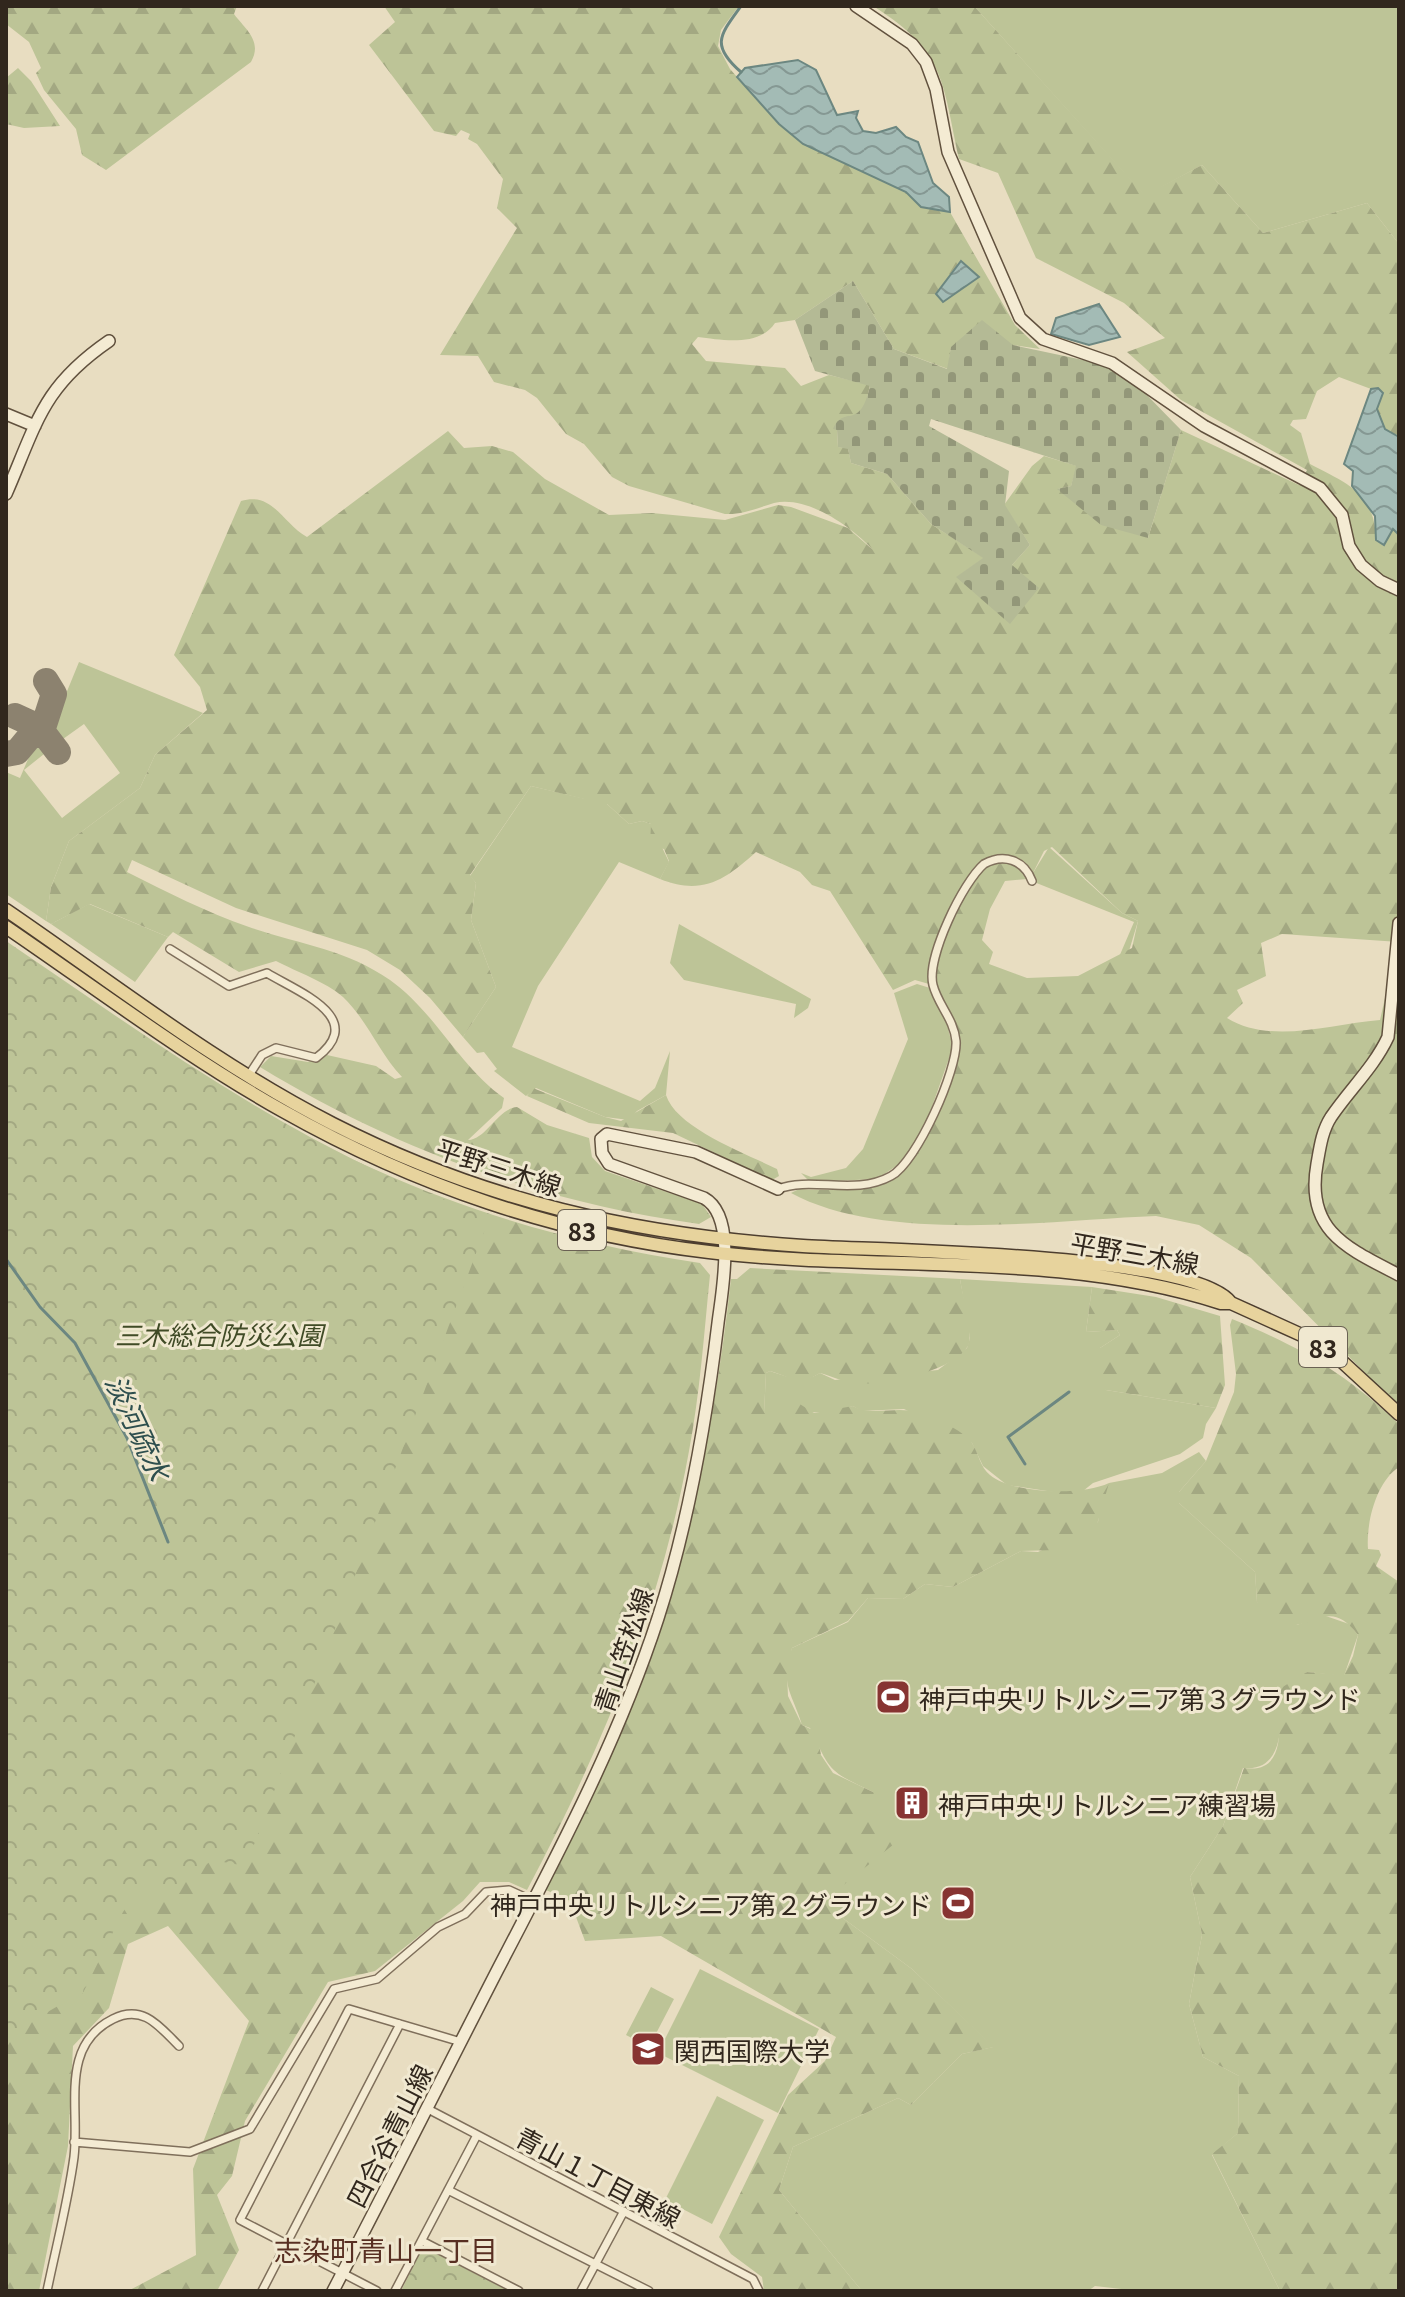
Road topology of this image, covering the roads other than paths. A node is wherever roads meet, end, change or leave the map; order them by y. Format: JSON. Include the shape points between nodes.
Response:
{"nodes":[{"id":1,"x":856,"y":6,"type":"edge"},
{"id":2,"x":109,"y":341,"type":"dead end"},
{"id":3,"x":6,"y":414,"type":"edge"},
{"id":4,"x":35,"y":426,"type":"junction"},
{"id":5,"x":6,"y":494,"type":"edge"},
{"id":6,"x":1399,"y":590,"type":"edge"},
{"id":7,"x":1032,"y":881,"type":"dead end"},
{"id":8,"x":6,"y":910,"type":"edge"},
{"id":9,"x":1399,"y":923,"type":"edge"},
{"id":10,"x":6,"y":927,"type":"edge"},
{"id":11,"x":170,"y":949,"type":"dead end"},
{"id":12,"x":249,"y":1075,"type":"junction"},
{"id":13,"x":778,"y":1189,"type":"joint"},
{"id":14,"x":723,"y":1240,"type":"junction"},
{"id":15,"x":724,"y":1254,"type":"junction"},
{"id":16,"x":1399,"y":1275,"type":"edge"},
{"id":17,"x":1231,"y":1303,"type":"junction"},
{"id":18,"x":1399,"y":1414,"type":"edge"},
{"id":19,"x":533,"y":1901,"type":"junction"},
{"id":20,"x":400,"y":2024,"type":"junction"},
{"id":21,"x":461,"y":2042,"type":"junction"},
{"id":22,"x":179,"y":2046,"type":"dead end"},
{"id":23,"x":426,"y":2108,"type":"junction"},
{"id":24,"x":477,"y":2135,"type":"junction"},
{"id":25,"x":74,"y":2142,"type":"junction"},
{"id":26,"x":448,"y":2190,"type":"junction"},
{"id":27,"x":624,"y":2211,"type":"junction"},
{"id":28,"x":422,"y":2241,"type":"junction"},
{"id":29,"x":286,"y":2245,"type":"junction"},
{"id":30,"x":596,"y":2264,"type":"junction"},
{"id":31,"x":342,"y":2274,"type":"junction"},
{"id":32,"x":47,"y":2291,"type":"edge"},
{"id":33,"x":262,"y":2291,"type":"edge"},
{"id":34,"x":333,"y":2291,"type":"edge"},
{"id":35,"x":377,"y":2291,"type":"edge"},
{"id":36,"x":395,"y":2291,"type":"edge"},
{"id":37,"x":519,"y":2291,"type":"edge"},
{"id":38,"x":581,"y":2291,"type":"edge"},
{"id":39,"x":649,"y":2291,"type":"edge"},
{"id":40,"x":759,"y":2291,"type":"edge"}],
"edges":[{"from":1,"to":6,"type":"street","via":[[912,44],[926,62],[948,152],[1020,318],[1043,339],[1112,363],[1204,426],[1320,488],[1342,515],[1349,546],[1361,565]]},
{"from":2,"to":4,"type":"street","via":[[61,379]]},
{"from":3,"to":4,"type":"street"},
{"from":4,"to":5,"type":"street"},
{"from":7,"to":13,"type":"street","via":[[1013,860],[984,864],[940,939],[931,976],[956,1046],[929,1127],[908,1161],[875,1183],[798,1183]]},
{"from":8,"to":12,"type":"main road","name":"平野三木線","number":"83"},
{"from":9,"to":16,"type":"street","via":[[1388,1037],[1329,1119],[1314,1181],[1324,1225],[1341,1242]]},
{"from":10,"to":15,"type":"main road","name":"平野三木線","number":"83","via":[[248,1091],[376,1159],[464,1195],[562,1225]]},
{"from":11,"to":12,"type":"street","via":[[229,986],[267,973],[335,1018],[337,1031],[316,1058],[276,1048],[262,1055]]},
{"from":12,"to":14,"type":"main road","name":"平野三木線","number":"83","via":[[359,1137],[482,1187],[637,1229]]},
{"from":13,"to":14,"type":"street","name":"青山笠松線","via":[[687,1149],[603,1135],[600,1148],[609,1164],[712,1203]]},
{"from":14,"to":15,"type":"street","name":"青山笠松線"},
{"from":14,"to":17,"type":"main road","name":"平野三木線","number":"83","via":[[1090,1263],[1184,1280],[1224,1293]]},
{"from":15,"to":17,"type":"main road","name":"平野三木線","number":"83","via":[[1076,1273],[1155,1284]]},
{"from":15,"to":19,"type":"street","name":"青山笠松線","via":[[706,1417],[667,1587],[613,1739]]},
{"from":17,"to":18,"type":"main road","name":"平野三木線","number":"83","via":[[1336,1356]]},
{"from":19,"to":21,"type":"street","name":"青山笠松線"},
{"from":19,"to":25,"type":"street","via":[[509,1890],[486,1892],[465,1914],[438,1927],[377,1979],[334,1989],[250,2129],[190,2152]]},
{"from":20,"to":21,"type":"street"},
{"from":20,"to":29,"type":"street"},
{"from":20,"to":29,"type":"street","via":[[349,2009],[240,2220]]},
{"from":21,"to":23,"type":"street","name":"四合谷青山線"},
{"from":22,"to":25,"type":"street","via":[[145,2015],[132,2012],[86,2038],[78,2054]]},
{"from":23,"to":24,"type":"street","name":"青山１丁目東線"},
{"from":23,"to":31,"type":"street","name":"四合谷青山線"},
{"from":24,"to":26,"type":"street"},
{"from":24,"to":27,"type":"street","name":"青山１丁目東線"},
{"from":25,"to":32,"type":"street"},
{"from":26,"to":28,"type":"street"},
{"from":26,"to":30,"type":"street"},
{"from":27,"to":30,"type":"street"},
{"from":27,"to":40,"type":"street","name":"青山１丁目東線","via":[[753,2279]]},
{"from":28,"to":36,"type":"street"},
{"from":28,"to":37,"type":"street"},
{"from":29,"to":31,"type":"street"},
{"from":29,"to":33,"type":"street"},
{"from":30,"to":38,"type":"street"},
{"from":30,"to":39,"type":"street"},
{"from":31,"to":34,"type":"street","name":"四合谷青山線"},
{"from":31,"to":35,"type":"street"}]}
